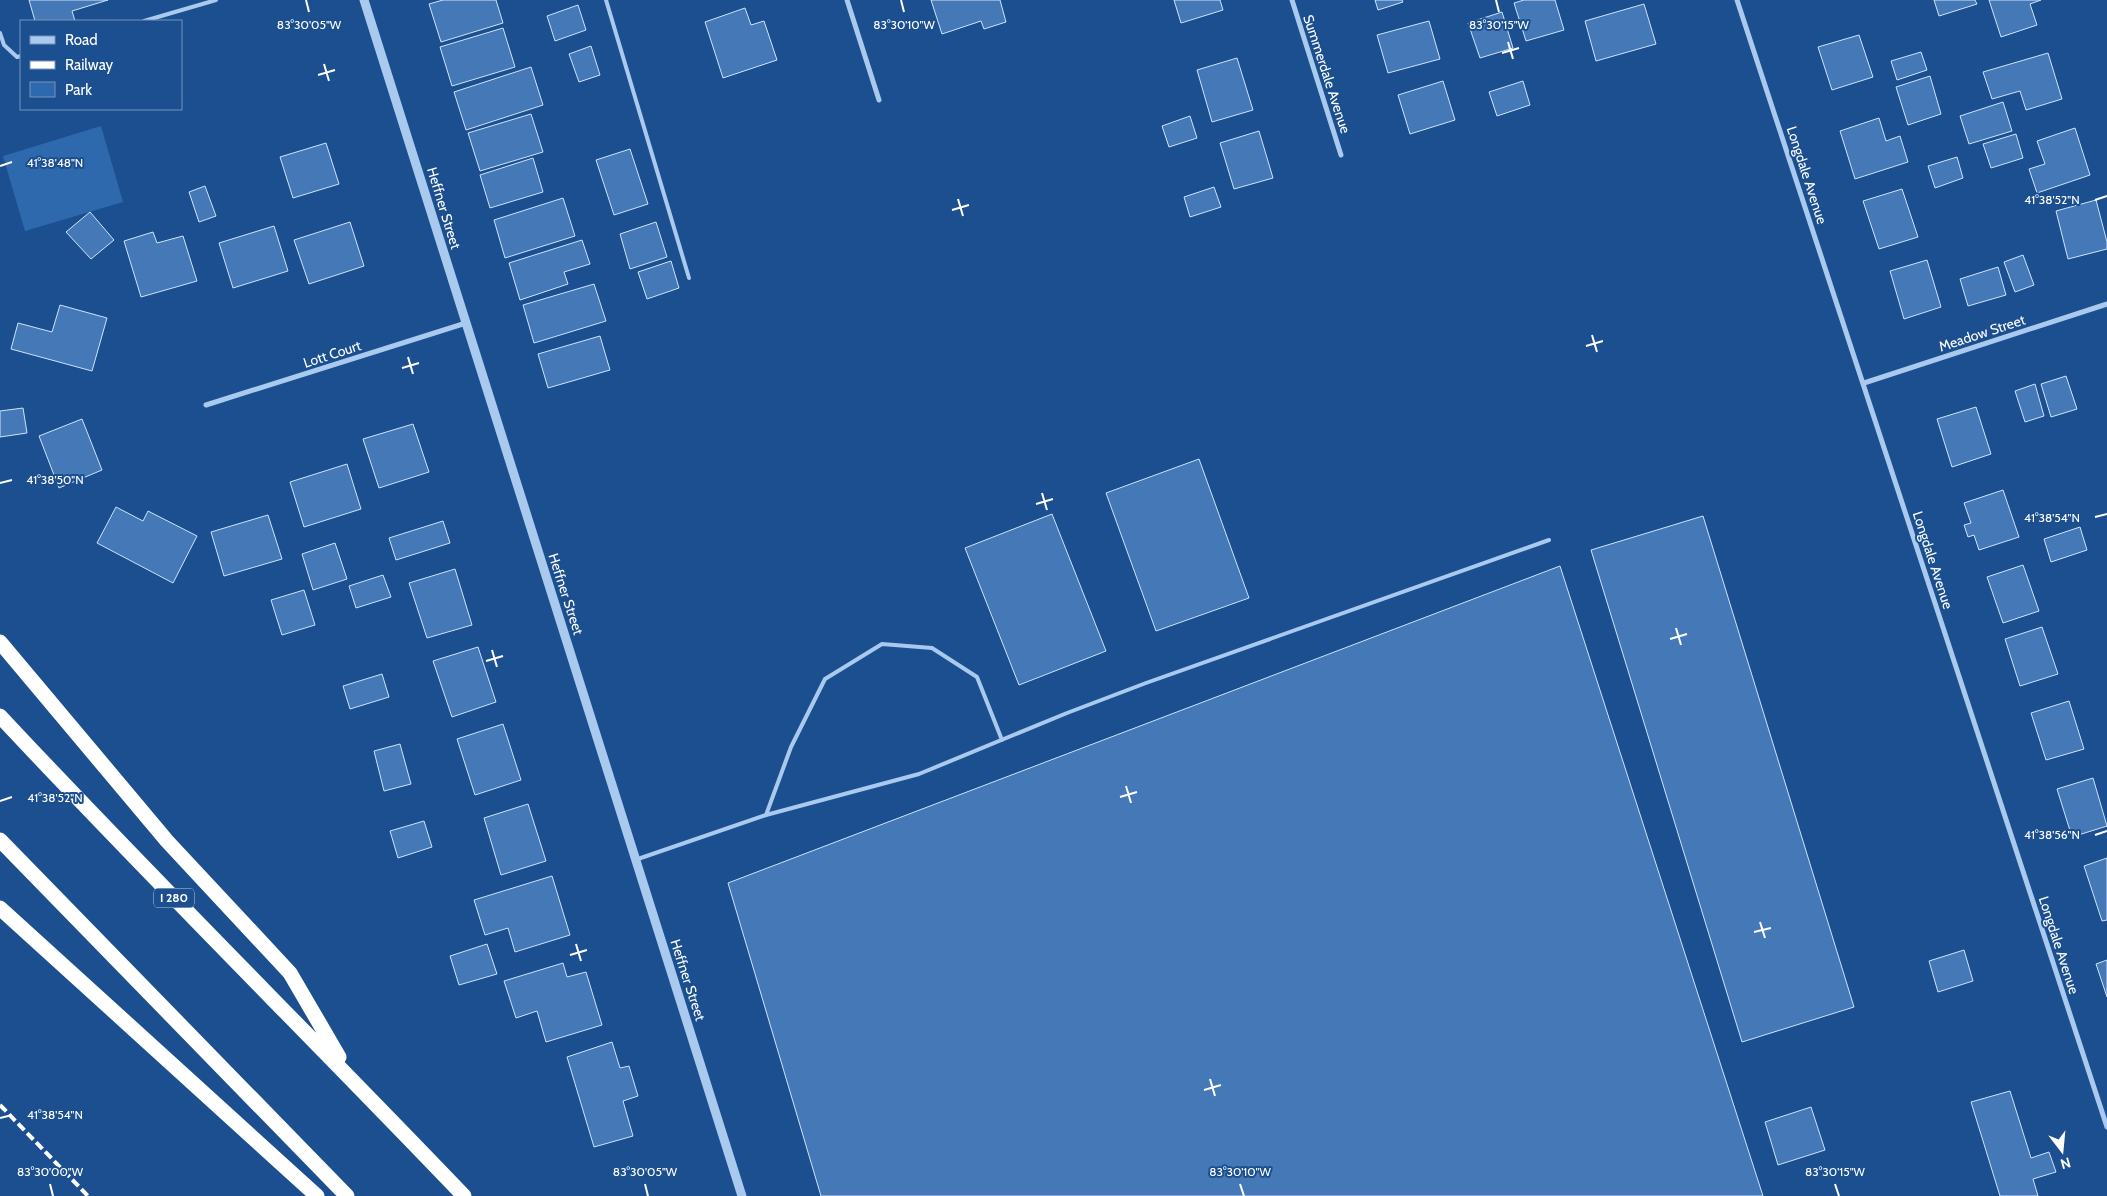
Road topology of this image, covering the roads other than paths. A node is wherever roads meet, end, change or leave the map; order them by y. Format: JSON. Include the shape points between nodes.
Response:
{"nodes":[{"id":1,"x":216,"y":0,"type":"edge"},
{"id":2,"x":364,"y":0,"type":"edge"},
{"id":3,"x":606,"y":0,"type":"edge"},
{"id":4,"x":847,"y":0,"type":"edge"},
{"id":5,"x":1292,"y":0,"type":"edge"},
{"id":6,"x":1737,"y":0,"type":"edge"},
{"id":7,"x":147,"y":20,"type":"edge"},
{"id":8,"x":0,"y":34,"type":"edge"},
{"id":9,"x":20,"y":56,"type":"edge"},
{"id":10,"x":879,"y":100,"type":"dead end"},
{"id":11,"x":1341,"y":155,"type":"dead end"},
{"id":12,"x":689,"y":278,"type":"dead end"},
{"id":13,"x":2107,"y":304,"type":"edge"},
{"id":14,"x":466,"y":323,"type":"junction"},
{"id":15,"x":1864,"y":383,"type":"junction"},
{"id":16,"x":206,"y":405,"type":"dead end"},
{"id":17,"x":1549,"y":540,"type":"dead end"},
{"id":18,"x":0,"y":642,"type":"edge"},
{"id":19,"x":0,"y":716,"type":"edge"},
{"id":20,"x":1002,"y":740,"type":"junction"},
{"id":21,"x":766,"y":815,"type":"junction"},
{"id":22,"x":0,"y":840,"type":"edge"},
{"id":23,"x":635,"y":860,"type":"junction"},
{"id":24,"x":0,"y":908,"type":"edge"},
{"id":25,"x":351,"y":1078,"type":"junction"},
{"id":26,"x":2107,"y":1127,"type":"edge"},
{"id":27,"x":317,"y":1196,"type":"edge"},
{"id":28,"x":347,"y":1196,"type":"edge"},
{"id":29,"x":464,"y":1196,"type":"edge"},
{"id":30,"x":742,"y":1196,"type":"edge"}],
"edges":[{"from":1,"to":7,"type":"lane"},
{"from":2,"to":14,"type":"street","name":"Heffner Street"},
{"from":3,"to":12,"type":"lane"},
{"from":4,"to":10,"type":"street"},
{"from":5,"to":11,"type":"street","name":"Summerdale Avenue"},
{"from":6,"to":15,"type":"street","name":"Longdale Avenue"},
{"from":8,"to":9,"type":"lane","via":[[4,45]]},
{"from":13,"to":15,"type":"street","name":"Meadow Street"},
{"from":14,"to":16,"type":"street","name":"Lott Court"},
{"from":14,"to":23,"type":"street","name":"Heffner Street"},
{"from":15,"to":26,"type":"street","name":"Longdale Avenue"},
{"from":17,"to":20,"type":"lane","via":[[1146,683]]},
{"from":18,"to":25,"type":"highway","via":[[167,842],[290,974]]},
{"from":19,"to":25,"type":"highway","number":"I 280"},
{"from":20,"to":21,"type":"lane","via":[[919,774]]},
{"from":20,"to":21,"type":"lane","via":[[978,677],[932,648],[882,644],[824,679],[791,746]]},
{"from":21,"to":23,"type":"lane"},
{"from":22,"to":28,"type":"highway"},
{"from":23,"to":30,"type":"street","name":"Heffner Street"},
{"from":24,"to":27,"type":"highway"},
{"from":25,"to":29,"type":"highway","number":"I 280"}]}
